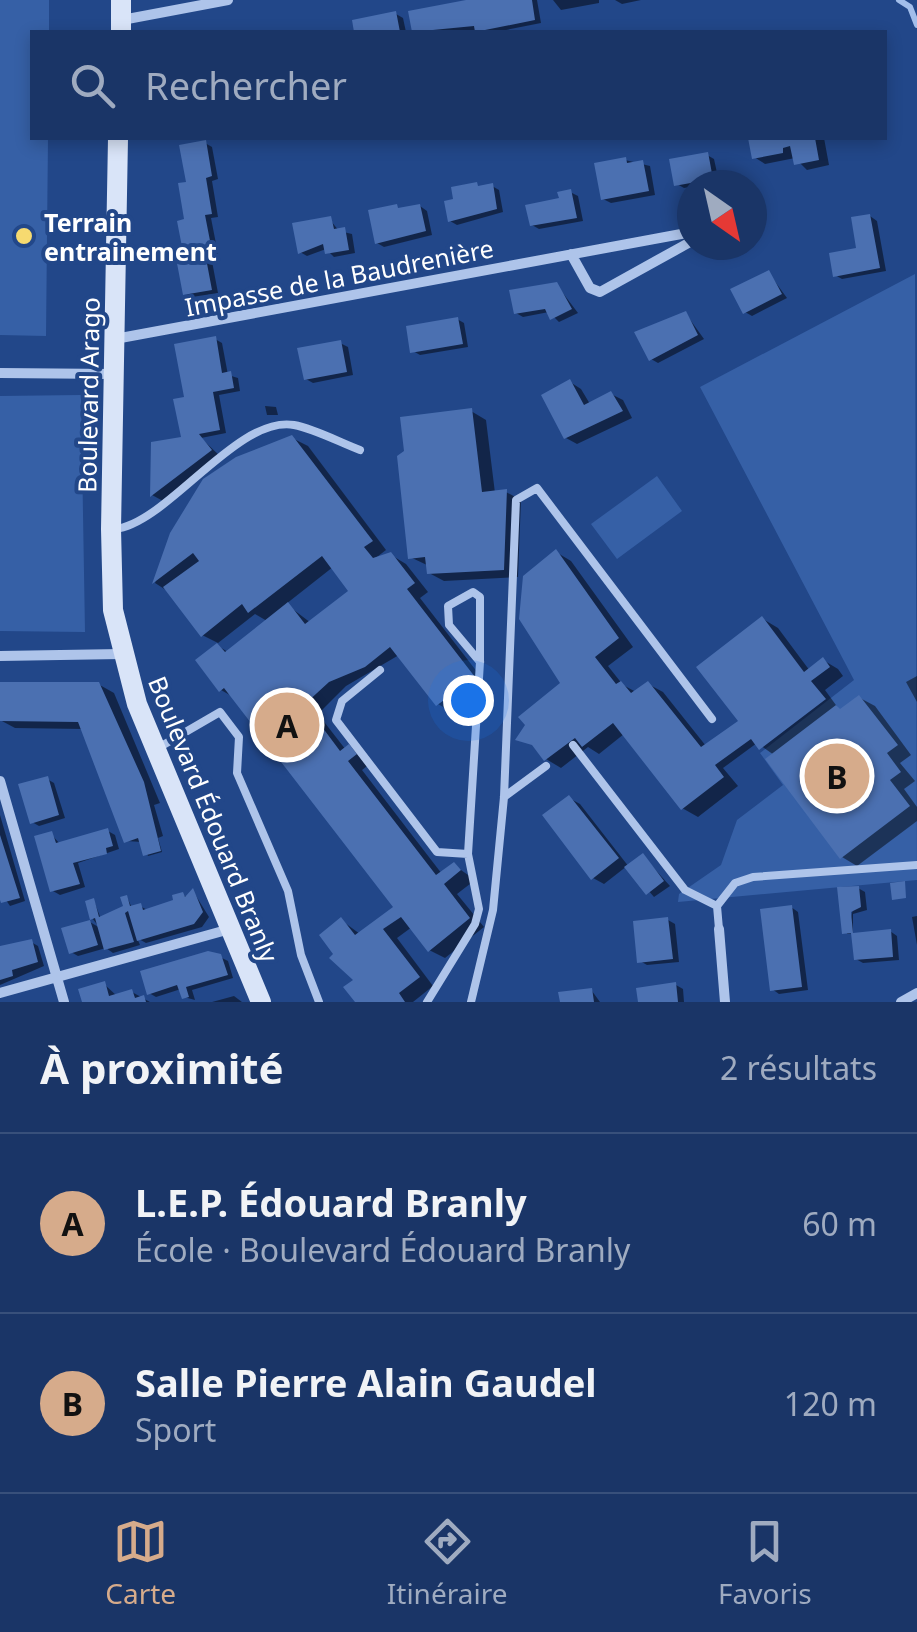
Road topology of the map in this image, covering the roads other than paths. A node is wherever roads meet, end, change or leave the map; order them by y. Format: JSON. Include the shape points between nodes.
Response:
{"nodes":[{"id":1,"x":228,"y":0,"type":"edge"},
{"id":2,"x":121,"y":18,"type":"edge"},
{"id":3,"x":118,"y":140,"type":"edge"},
{"id":4,"x":677,"y":235,"type":"edge"},
{"id":5,"x":677,"y":249,"type":"edge"},
{"id":6,"x":571,"y":254,"type":"junction"},
{"id":7,"x":114,"y":340,"type":"junction"},
{"id":8,"x":0,"y":374,"type":"edge"},
{"id":9,"x":112,"y":374,"type":"junction"},
{"id":10,"x":360,"y":450,"type":"dead end"},
{"id":11,"x":110,"y":529,"type":"junction"},
{"id":12,"x":122,"y":654,"type":"junction"},
{"id":13,"x":0,"y":656,"type":"edge"},
{"id":14,"x":480,"y":662,"type":"junction"},
{"id":15,"x":380,"y":670,"type":"dead end"},
{"id":16,"x":712,"y":719,"type":"dead end"},
{"id":17,"x":573,"y":745,"type":"dead end"},
{"id":18,"x":155,"y":750,"type":"junction"},
{"id":19,"x":546,"y":766,"type":"dead end"},
{"id":20,"x":0,"y":780,"type":"edge"},
{"id":21,"x":504,"y":796,"type":"junction"},
{"id":22,"x":468,"y":854,"type":"junction"},
{"id":23,"x":917,"y":865,"type":"edge"},
{"id":24,"x":717,"y":906,"type":"junction"},
{"id":25,"x":232,"y":928,"type":"junction"},
{"id":26,"x":718,"y":929,"type":"joint"},
{"id":27,"x":56,"y":976,"type":"junction"},
{"id":28,"x":0,"y":993,"type":"edge"},
{"id":29,"x":917,"y":993,"type":"edge"},
{"id":30,"x":64,"y":1002,"type":"edge"},
{"id":31,"x":261,"y":1002,"type":"edge"},
{"id":32,"x":318,"y":1002,"type":"edge"},
{"id":33,"x":427,"y":1002,"type":"edge"},
{"id":34,"x":471,"y":1002,"type":"edge"},
{"id":35,"x":725,"y":1002,"type":"edge"},
{"id":36,"x":901,"y":1002,"type":"edge"}],
"edges":[{"from":1,"to":2,"type":"street"},
{"from":3,"to":7,"type":"main road","name":"Boulevard Arago"},
{"from":4,"to":6,"type":"street","name":"Impasse de la Baudrenière"},
{"from":5,"to":6,"type":"street","via":[[600,292],[590,288]]},
{"from":6,"to":7,"type":"street","name":"Impasse de la Baudrenière"},
{"from":7,"to":9,"type":"main road","name":"Boulevard Arago"},
{"from":8,"to":9,"type":"street"},
{"from":9,"to":11,"type":"main road","name":"Boulevard Arago"},
{"from":10,"to":11,"type":"lane","via":[[290,424],[265,430],[133,525]]},
{"from":11,"to":12,"type":"main road","name":"Boulevard Arago"},
{"from":12,"to":13,"type":"street"},
{"from":12,"to":18,"type":"main road","name":"Boulevard Édouard Branly"},
{"from":14,"to":14,"type":"lane","via":[[480,597],[472,592],[448,606],[449,624]]},
{"from":14,"to":22,"type":"lane"},
{"from":15,"to":22,"type":"lane","via":[[342,701],[336,720],[437,852]]},
{"from":16,"to":21,"type":"lane","via":[[537,488],[516,500]]},
{"from":17,"to":24,"type":"lane","via":[[685,890]]},
{"from":18,"to":25,"type":"main road","name":"Boulevard Édouard Branly"},
{"from":18,"to":32,"type":"lane","via":[[220,712],[239,737],[237,773],[288,891]]},
{"from":19,"to":21,"type":"lane"},
{"from":20,"to":27,"type":"street"},
{"from":21,"to":34,"type":"lane","via":[[493,910]]},
{"from":22,"to":33,"type":"lane","via":[[476,924]]},
{"from":23,"to":24,"type":"lane","via":[[753,877],[735,883]]},
{"from":24,"to":26,"type":"lane"},
{"from":25,"to":27,"type":"street"},
{"from":25,"to":31,"type":"main road","name":"Boulevard Édouard Branly"},
{"from":26,"to":35,"type":"street"},
{"from":27,"to":28,"type":"street"},
{"from":27,"to":30,"type":"street"},
{"from":29,"to":36,"type":"street"}]}
